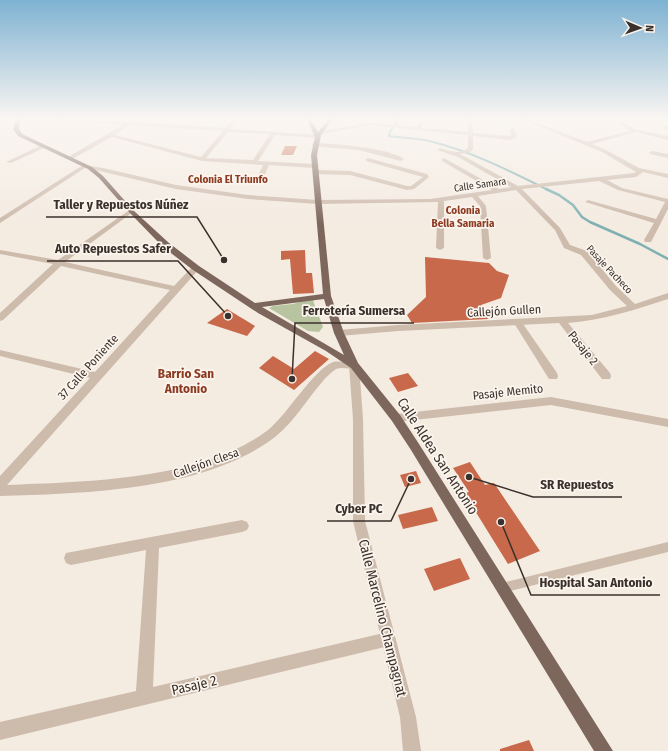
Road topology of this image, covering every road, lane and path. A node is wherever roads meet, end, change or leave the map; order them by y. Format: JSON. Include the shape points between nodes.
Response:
{"nodes":[{"id":1,"x":26,"y":154,"type":"edge"},
{"id":2,"x":60,"y":154,"type":"edge"},
{"id":3,"x":77,"y":154,"type":"edge"},
{"id":4,"x":183,"y":154,"type":"edge"},
{"id":5,"x":206,"y":154,"type":"edge"},
{"id":6,"x":260,"y":154,"type":"edge"},
{"id":7,"x":314,"y":154,"type":"edge"},
{"id":8,"x":386,"y":154,"type":"edge"},
{"id":9,"x":454,"y":154,"type":"edge"},
{"id":10,"x":610,"y":154,"type":"edge"},
{"id":11,"x":70,"y":158,"type":"junction"},
{"id":12,"x":202,"y":159,"type":"junction"},
{"id":13,"x":401,"y":159,"type":"dead end"},
{"id":14,"x":368,"y":160,"type":"dead end"},
{"id":15,"x":444,"y":160,"type":"dead end"},
{"id":16,"x":9,"y":162,"type":"dead end"},
{"id":17,"x":254,"y":164,"type":"junction"},
{"id":18,"x":266,"y":164,"type":"junction"},
{"id":19,"x":87,"y":167,"type":"junction"},
{"id":20,"x":315,"y":169,"type":"junction"},
{"id":21,"x":637,"y":169,"type":"junction"},
{"id":22,"x":261,"y":176,"type":"dead end"},
{"id":23,"x":668,"y":176,"type":"edge"},
{"id":24,"x":601,"y":179,"type":"junction"},
{"id":25,"x":517,"y":188,"type":"junction"},
{"id":26,"x":499,"y":191,"type":"junction"},
{"id":27,"x":474,"y":195,"type":"junction"},
{"id":28,"x":441,"y":199,"type":"junction"},
{"id":29,"x":318,"y":202,"type":"junction"},
{"id":30,"x":588,"y":202,"type":"dead end"},
{"id":31,"x":668,"y":202,"type":"edge"},
{"id":32,"x":131,"y":211,"type":"junction"},
{"id":33,"x":0,"y":221,"type":"edge"},
{"id":34,"x":658,"y":222,"type":"junction"},
{"id":35,"x":648,"y":240,"type":"dead end"},
{"id":36,"x":440,"y":248,"type":"dead end"},
{"id":37,"x":0,"y":252,"type":"edge"},
{"id":38,"x":487,"y":258,"type":"dead end"},
{"id":39,"x":59,"y":263,"type":"junction"},
{"id":40,"x":196,"y":268,"type":"junction"},
{"id":41,"x":176,"y":289,"type":"junction"},
{"id":42,"x":327,"y":296,"type":"junction"},
{"id":43,"x":668,"y":296,"type":"edge"},
{"id":44,"x":254,"y":306,"type":"junction"},
{"id":45,"x":633,"y":307,"type":"junction"},
{"id":46,"x":0,"y":318,"type":"edge"},
{"id":47,"x":561,"y":320,"type":"junction"},
{"id":48,"x":518,"y":323,"type":"junction"},
{"id":49,"x":338,"y":333,"type":"junction"},
{"id":50,"x":0,"y":353,"type":"edge"},
{"id":51,"x":354,"y":365,"type":"junction"},
{"id":52,"x":97,"y":376,"type":"junction"},
{"id":53,"x":553,"y":376,"type":"dead end"},
{"id":54,"x":606,"y":376,"type":"dead end"},
{"id":55,"x":396,"y":418,"type":"junction"},
{"id":56,"x":668,"y":423,"type":"edge"},
{"id":57,"x":0,"y":484,"type":"edge"},
{"id":58,"x":0,"y":491,"type":"edge"},
{"id":59,"x":242,"y":526,"type":"dead end"},
{"id":60,"x":153,"y":543,"type":"junction"},
{"id":61,"x":668,"y":547,"type":"edge"},
{"id":62,"x":71,"y":558,"type":"dead end"},
{"id":63,"x":502,"y":588,"type":"junction"},
{"id":64,"x":388,"y":640,"type":"junction"},
{"id":65,"x":144,"y":697,"type":"junction"},
{"id":66,"x":0,"y":732,"type":"edge"},
{"id":67,"x":412,"y":751,"type":"edge"},
{"id":68,"x":604,"y":751,"type":"edge"}],
"edges":[{"from":1,"to":16,"type":"street"},
{"from":2,"to":11,"type":"main road"},
{"from":3,"to":11,"type":"street"},
{"from":4,"to":12,"type":"street"},
{"from":5,"to":12,"type":"street"},
{"from":6,"to":17,"type":"street"},
{"from":7,"to":20,"type":"main road"},
{"from":8,"to":13,"type":"street"},
{"from":9,"to":25,"type":"street","name":"Pasaje Pacheco"},
{"from":10,"to":21,"type":"street"},
{"from":11,"to":19,"type":"main road"},
{"from":12,"to":17,"type":"street"},
{"from":14,"to":20,"type":"street","via":[[426,177],[412,188],[407,188],[350,173]]},
{"from":15,"to":26,"type":"street"},
{"from":17,"to":18,"type":"street"},
{"from":18,"to":20,"type":"street"},
{"from":18,"to":22,"type":"street"},
{"from":19,"to":29,"type":"street","name":"Calle Samara","via":[[184,188],[255,198]]},
{"from":19,"to":32,"type":"main road","via":[[101,177]]},
{"from":19,"to":33,"type":"street"},
{"from":20,"to":29,"type":"main road"},
{"from":21,"to":23,"type":"street"},
{"from":21,"to":24,"type":"street","name":"Calle Samara","via":[[640,172],[636,175]]},
{"from":24,"to":25,"type":"street","name":"Calle Samara"},
{"from":24,"to":31,"type":"street","via":[[620,189]]},
{"from":25,"to":26,"type":"street","name":"Calle Samara"},
{"from":25,"to":45,"type":"street","name":"Pasaje Pacheco","via":[[558,229],[567,246],[584,253],[613,288]]},
{"from":26,"to":27,"type":"street","name":"Calle Samara"},
{"from":27,"to":28,"type":"street","name":"Calle Samara"},
{"from":27,"to":38,"type":"street","via":[[483,206]]},
{"from":28,"to":29,"type":"street","name":"Calle Samara"},
{"from":28,"to":36,"type":"street"},
{"from":29,"to":42,"type":"main road"},
{"from":30,"to":34,"type":"street"},
{"from":31,"to":34,"type":"street"},
{"from":32,"to":39,"type":"street"},
{"from":32,"to":40,"type":"main road","via":[[166,245]]},
{"from":34,"to":35,"type":"street"},
{"from":37,"to":39,"type":"street"},
{"from":39,"to":41,"type":"street"},
{"from":39,"to":46,"type":"street"},
{"from":40,"to":41,"type":"street","name":"37 Calle Poniente"},
{"from":40,"to":44,"type":"main road"},
{"from":41,"to":52,"type":"street","name":"37 Calle Poniente"},
{"from":42,"to":44,"type":"main road"},
{"from":42,"to":49,"type":"main road"},
{"from":43,"to":45,"type":"street","name":"Callejón Gullen"},
{"from":44,"to":51,"type":"main road"},
{"from":45,"to":47,"type":"street","name":"Callejón Gullen","via":[[604,316]]},
{"from":47,"to":48,"type":"street","name":"Callejón Gullen"},
{"from":47,"to":54,"type":"street","name":"Pasaje 2"},
{"from":48,"to":49,"type":"street","name":"Callejón Gullen"},
{"from":48,"to":53,"type":"street"},
{"from":49,"to":51,"type":"main road"},
{"from":50,"to":52,"type":"street"},
{"from":51,"to":55,"type":"main road","name":"Calle Aldea San Antonio"},
{"from":51,"to":58,"type":"street","name":"Callejón Clesa","via":[[336,365],[331,368],[272,433],[218,461],[177,475],[122,483]]},
{"from":51,"to":64,"type":"street","name":"Calle Marcelino Champagnat","via":[[358,419],[359,521]]},
{"from":52,"to":57,"type":"street","name":"37 Calle Poniente"},
{"from":55,"to":56,"type":"street","name":"Pasaje Memito","via":[[551,400]]},
{"from":55,"to":63,"type":"main road","name":"Calle Aldea San Antonio"},
{"from":59,"to":60,"type":"street"},
{"from":60,"to":62,"type":"street"},
{"from":60,"to":65,"type":"street"},
{"from":61,"to":63,"type":"lane"},
{"from":63,"to":68,"type":"main road","name":"Calle Aldea San Antonio"},
{"from":64,"to":65,"type":"street","name":"Pasaje 2"},
{"from":64,"to":67,"type":"street","name":"Calle Marcelino Champagnat","via":[[408,717]]},
{"from":65,"to":66,"type":"street","name":"Pasaje 2"}]}
